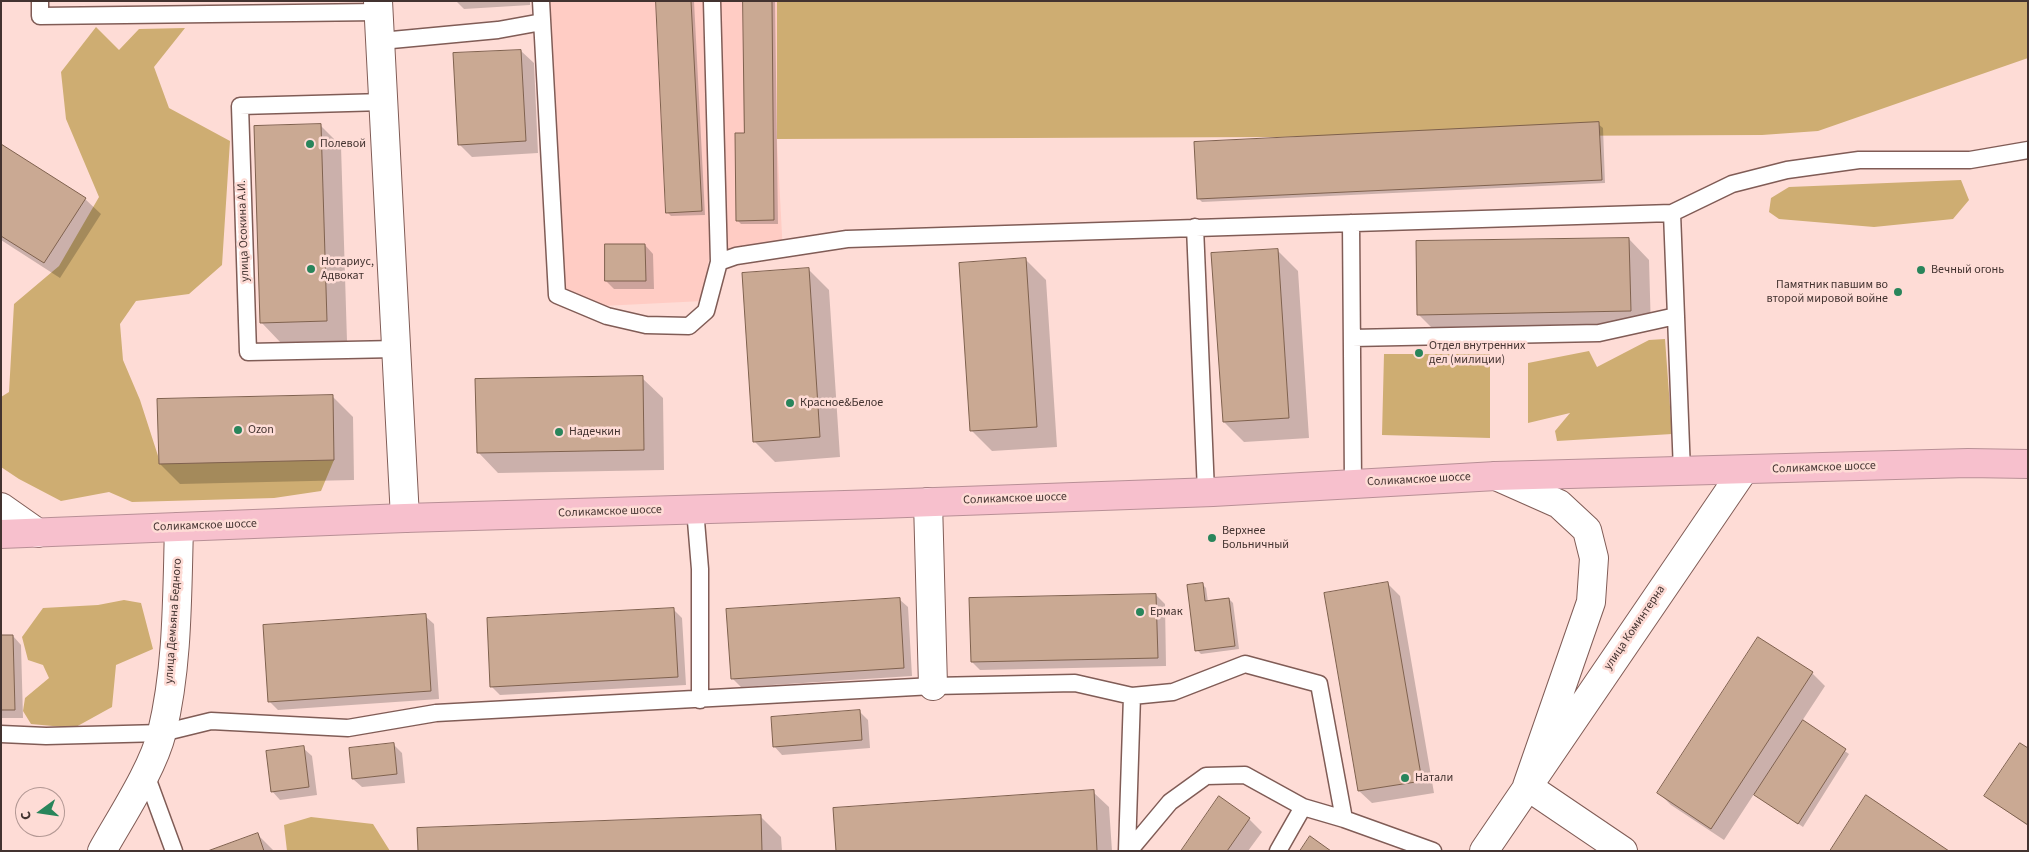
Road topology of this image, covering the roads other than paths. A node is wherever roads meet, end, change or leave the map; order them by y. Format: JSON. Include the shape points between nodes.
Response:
{"nodes":[{"id":1,"x":40,"y":1,"type":"edge"},
{"id":2,"x":541,"y":1,"type":"edge"},
{"id":3,"x":712,"y":1,"type":"edge"},
{"id":4,"x":379,"y":7,"type":"edge"},
{"id":5,"x":542,"y":22,"type":"junction"},
{"id":6,"x":380,"y":41,"type":"junction"},
{"id":7,"x":384,"y":102,"type":"junction"},
{"id":8,"x":2028,"y":150,"type":"edge"},
{"id":9,"x":1672,"y":213,"type":"junction"},
{"id":10,"x":1351,"y":223,"type":"junction"},
{"id":11,"x":1195,"y":228,"type":"junction"},
{"id":12,"x":719,"y":262,"type":"junction"},
{"id":13,"x":1676,"y":316,"type":"junction"},
{"id":14,"x":1352,"y":338,"type":"junction"},
{"id":15,"x":396,"y":348,"type":"junction"},
{"id":16,"x":2028,"y":464,"type":"edge"},
{"id":17,"x":1743,"y":470,"type":"junction"},
{"id":18,"x":1682,"y":472,"type":"junction"},
{"id":19,"x":1496,"y":476,"type":"junction"},
{"id":20,"x":1353,"y":484,"type":"junction"},
{"id":21,"x":1206,"y":492,"type":"junction"},
{"id":22,"x":928,"y":502,"type":"junction"},
{"id":23,"x":1,"y":507,"type":"edge"},
{"id":24,"x":695,"y":509,"type":"junction"},
{"id":25,"x":405,"y":518,"type":"junction"},
{"id":26,"x":179,"y":527,"type":"junction"},
{"id":27,"x":38,"y":533,"type":"junction"},
{"id":28,"x":1,"y":534,"type":"edge"},
{"id":29,"x":933,"y":686,"type":"junction"},
{"id":30,"x":1132,"y":696,"type":"junction"},
{"id":31,"x":700,"y":700,"type":"junction"},
{"id":32,"x":162,"y":733,"type":"junction"},
{"id":33,"x":1,"y":734,"type":"edge"},
{"id":34,"x":146,"y":772,"type":"junction"},
{"id":35,"x":1527,"y":786,"type":"junction"},
{"id":36,"x":1303,"y":807,"type":"junction"},
{"id":37,"x":1344,"y":819,"type":"junction"},
{"id":38,"x":102,"y":851,"type":"edge"},
{"id":39,"x":174,"y":851,"type":"edge"},
{"id":40,"x":1128,"y":851,"type":"edge"},
{"id":41,"x":1278,"y":851,"type":"edge"},
{"id":42,"x":1433,"y":851,"type":"edge"},
{"id":43,"x":1484,"y":851,"type":"edge"},
{"id":44,"x":1623,"y":851,"type":"edge"}],
"edges":[{"from":1,"to":4,"type":"lane","via":[[40,16]]},
{"from":2,"to":5,"type":"lane"},
{"from":3,"to":12,"type":"lane"},
{"from":4,"to":6,"type":"street"},
{"from":5,"to":6,"type":"lane","via":[[498,30]]},
{"from":5,"to":12,"type":"lane","via":[[557,295],[607,316],[639,323],[689,326],[706,311]]},
{"from":6,"to":7,"type":"street"},
{"from":7,"to":15,"type":"street"},
{"from":7,"to":15,"type":"lane","name":"улица Осокина А.И.","via":[[240,106],[248,352]]},
{"from":8,"to":9,"type":"lane","via":[[1970,160],[1859,160],[1787,170],[1732,184]]},
{"from":9,"to":10,"type":"lane"},
{"from":9,"to":13,"type":"lane"},
{"from":10,"to":11,"type":"lane"},
{"from":10,"to":14,"type":"lane"},
{"from":11,"to":12,"type":"lane","via":[[847,239],[736,256]]},
{"from":11,"to":21,"type":"lane"},
{"from":13,"to":14,"type":"lane","via":[[1599,333]]},
{"from":13,"to":18,"type":"lane"},
{"from":14,"to":20,"type":"lane"},
{"from":15,"to":25,"type":"street"},
{"from":16,"to":17,"type":"highway","name":"Соликамское шоссе"},
{"from":17,"to":18,"type":"highway","name":"Соликамское шоссе"},
{"from":17,"to":35,"type":"street","name":"улица Коминтерна"},
{"from":18,"to":19,"type":"highway","name":"Соликамское шоссе"},
{"from":19,"to":20,"type":"highway","name":"Соликамское шоссе"},
{"from":19,"to":35,"type":"street","name":"улица Коминтерна","via":[[1559,504],[1587,530],[1594,558],[1591,602]]},
{"from":20,"to":21,"type":"highway","name":"Соликамское шоссе"},
{"from":21,"to":22,"type":"highway","name":"Соликамское шоссе"},
{"from":22,"to":24,"type":"highway","name":"Соликамское шоссе"},
{"from":22,"to":29,"type":"street"},
{"from":23,"to":27,"type":"street"},
{"from":24,"to":25,"type":"highway","name":"Соликамское шоссе"},
{"from":24,"to":31,"type":"lane","via":[[700,569]]},
{"from":25,"to":26,"type":"highway","name":"Соликамское шоссе"},
{"from":26,"to":27,"type":"highway","name":"Соликамское шоссе"},
{"from":26,"to":32,"type":"street","name":"улица Демьяна Бедного","via":[[173,666]]},
{"from":27,"to":28,"type":"highway","name":"Соликамское шоссе"},
{"from":29,"to":30,"type":"lane","via":[[1075,683]]},
{"from":29,"to":31,"type":"lane"},
{"from":30,"to":37,"type":"lane","via":[[1172,692],[1245,664],[1319,684]]},
{"from":30,"to":40,"type":"lane"},
{"from":31,"to":32,"type":"lane","via":[[436,713],[348,728],[211,721]]},
{"from":32,"to":33,"type":"lane"},
{"from":32,"to":34,"type":"street","name":"улица Демьяна Бедного"},
{"from":34,"to":38,"type":"street","name":"улица Демьяна Бедного"},
{"from":34,"to":39,"type":"lane"},
{"from":35,"to":43,"type":"street","name":"улица Коминтерна"},
{"from":35,"to":44,"type":"street"},
{"from":36,"to":37,"type":"lane"},
{"from":36,"to":40,"type":"lane","via":[[1245,775],[1206,776],[1170,802]]},
{"from":36,"to":41,"type":"lane"},
{"from":37,"to":42,"type":"lane"}]}
